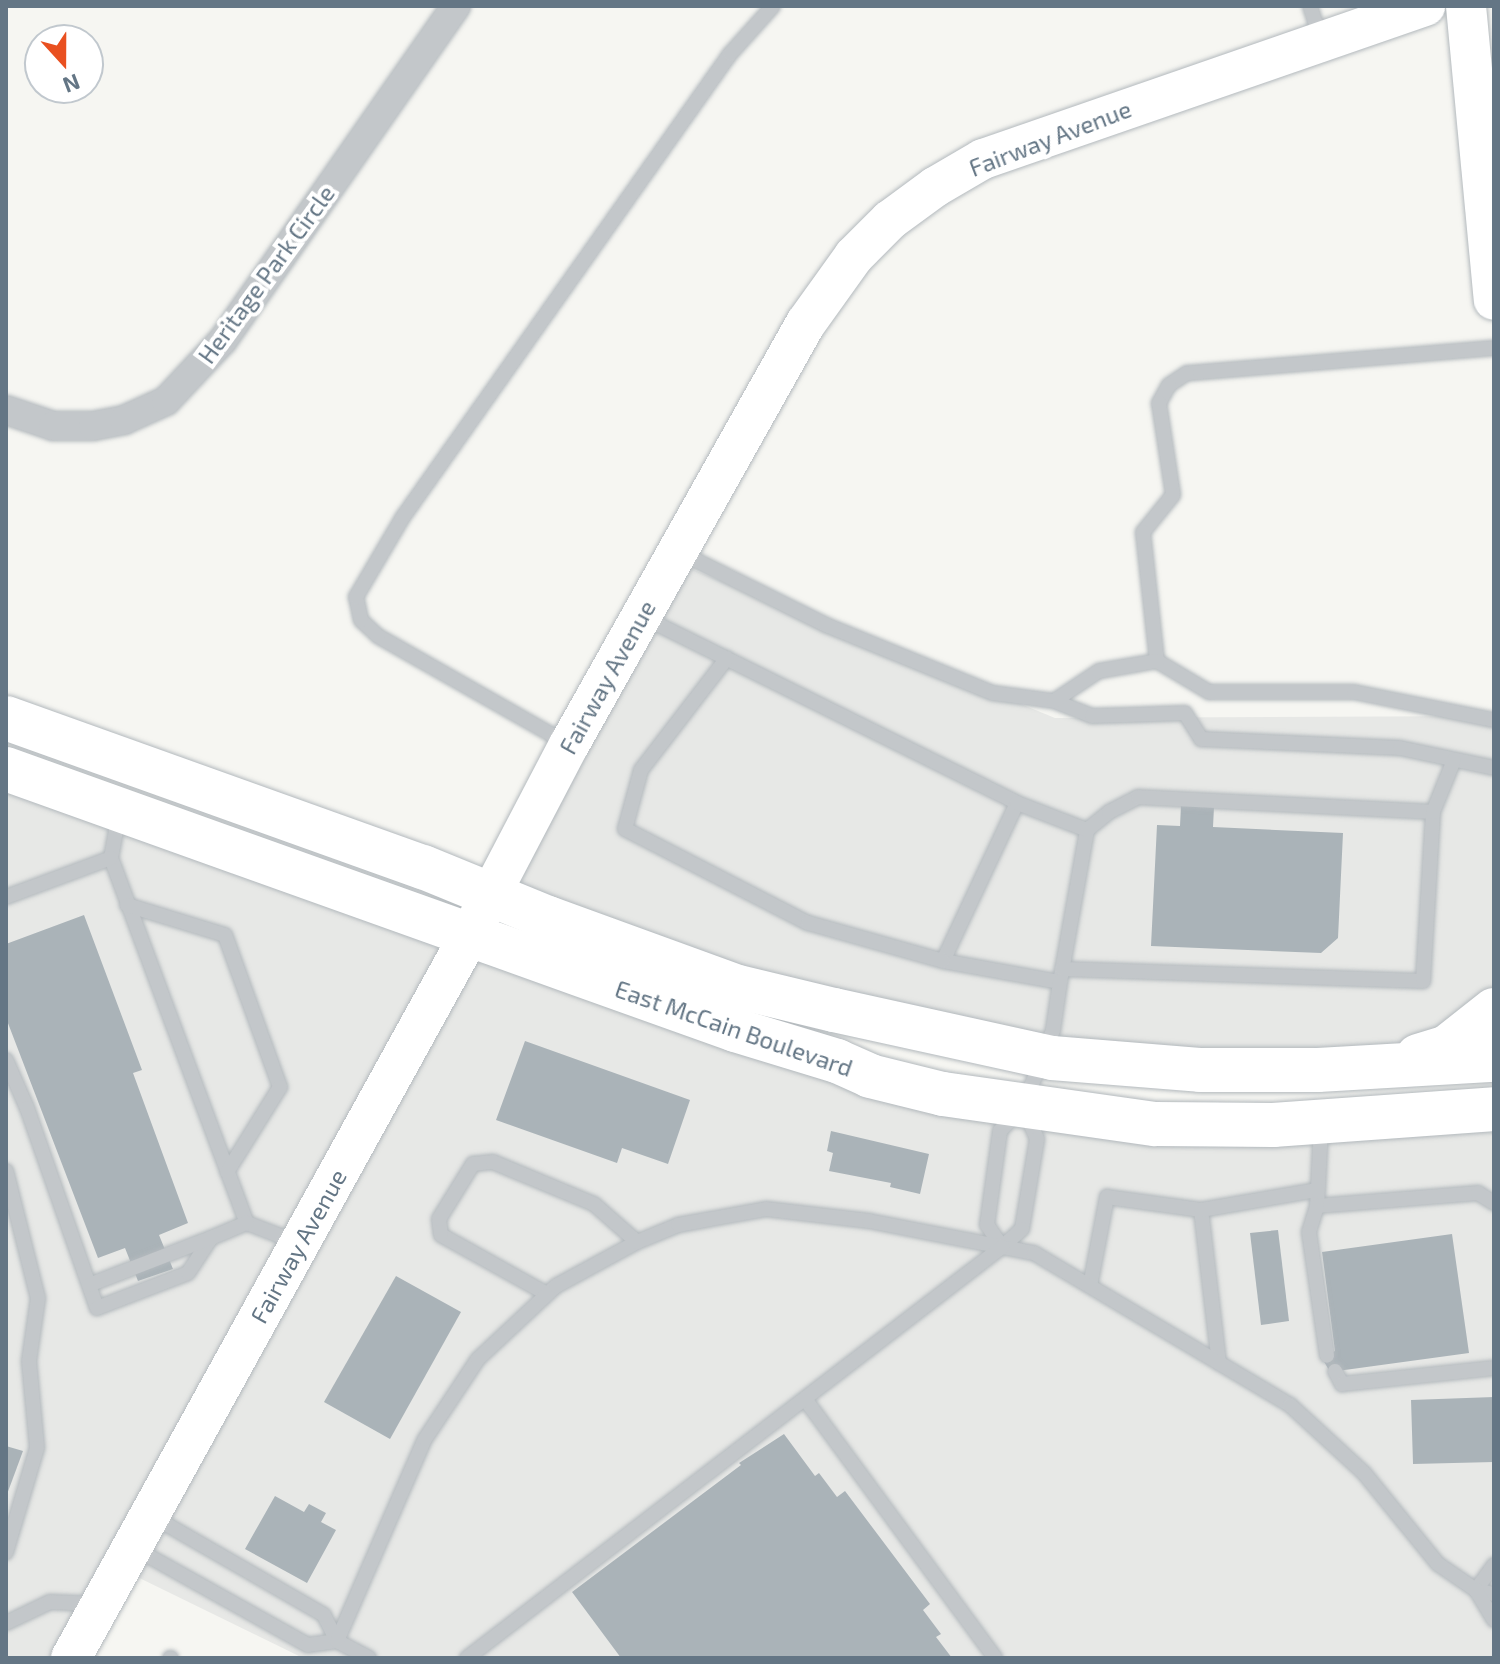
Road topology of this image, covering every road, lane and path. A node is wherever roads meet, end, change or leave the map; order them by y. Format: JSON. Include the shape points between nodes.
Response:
{"nodes":[{"id":1,"x":456,"y":6,"type":"edge"},
{"id":2,"x":773,"y":6,"type":"edge"},
{"id":3,"x":1425,"y":6,"type":"edge"},
{"id":4,"x":1466,"y":6,"type":"edge"},
{"id":5,"x":1316,"y":24,"type":"edge"},
{"id":6,"x":1494,"y":300,"type":"edge"},
{"id":7,"x":1494,"y":348,"type":"edge"},
{"id":8,"x":6,"y":410,"type":"edge"},
{"id":9,"x":678,"y":551,"type":"junction"},
{"id":10,"x":641,"y":616,"type":"junction"},
{"id":11,"x":727,"y":658,"type":"junction"},
{"id":12,"x":1157,"y":661,"type":"junction"},
{"id":13,"x":1054,"y":701,"type":"junction"},
{"id":14,"x":6,"y":718,"type":"edge"},
{"id":15,"x":1494,"y":720,"type":"edge"},
{"id":16,"x":569,"y":745,"type":"junction"},
{"id":17,"x":1454,"y":760,"type":"junction"},
{"id":18,"x":1494,"y":768,"type":"edge"},
{"id":19,"x":6,"y":769,"type":"edge"},
{"id":20,"x":1017,"y":803,"type":"junction"},
{"id":21,"x":119,"y":810,"type":"junction"},
{"id":22,"x":1433,"y":812,"type":"junction"},
{"id":23,"x":1087,"y":830,"type":"junction"},
{"id":24,"x":111,"y":858,"type":"junction"},
{"id":25,"x":491,"y":894,"type":"junction"},
{"id":26,"x":6,"y":897,"type":"edge"},
{"id":27,"x":127,"y":905,"type":"junction"},
{"id":28,"x":469,"y":936,"type":"junction"},
{"id":29,"x":943,"y":961,"type":"junction"},
{"id":30,"x":1061,"y":976,"type":"junction"},
{"id":31,"x":1494,"y":1010,"type":"edge"},
{"id":32,"x":1044,"y":1056,"type":"junction"},
{"id":33,"x":6,"y":1060,"type":"edge"},
{"id":34,"x":1494,"y":1060,"type":"edge"},
{"id":35,"x":1384,"y":1066,"type":"junction"},
{"id":36,"x":1022,"y":1107,"type":"junction"},
{"id":37,"x":1494,"y":1109,"type":"edge"},
{"id":38,"x":1398,"y":1114,"type":"junction"},
{"id":39,"x":1321,"y":1120,"type":"junction"},
{"id":40,"x":1494,"y":1132,"type":"edge"},
{"id":41,"x":6,"y":1171,"type":"edge"},
{"id":42,"x":227,"y":1172,"type":"junction"},
{"id":43,"x":1317,"y":1190,"type":"junction"},
{"id":44,"x":1494,"y":1203,"type":"edge"},
{"id":45,"x":1317,"y":1206,"type":"junction"},
{"id":46,"x":1201,"y":1210,"type":"junction"},
{"id":47,"x":247,"y":1223,"type":"junction"},
{"id":48,"x":211,"y":1238,"type":"junction"},
{"id":49,"x":637,"y":1242,"type":"junction"},
{"id":50,"x":299,"y":1244,"type":"junction"},
{"id":51,"x":1002,"y":1247,"type":"junction"},
{"id":52,"x":89,"y":1285,"type":"junction"},
{"id":53,"x":1090,"y":1286,"type":"junction"},
{"id":54,"x":547,"y":1294,"type":"junction"},
{"id":55,"x":1327,"y":1356,"type":"dead end"},
{"id":56,"x":1219,"y":1363,"type":"junction"},
{"id":57,"x":1494,"y":1368,"type":"edge"},
{"id":58,"x":1335,"y":1371,"type":"dead end"},
{"id":59,"x":805,"y":1399,"type":"junction"},
{"id":60,"x":141,"y":1531,"type":"junction"},
{"id":61,"x":6,"y":1552,"type":"edge"},
{"id":62,"x":1494,"y":1565,"type":"edge"},
{"id":63,"x":1476,"y":1590,"type":"junction"},
{"id":64,"x":1494,"y":1594,"type":"edge"},
{"id":65,"x":101,"y":1604,"type":"junction"},
{"id":66,"x":1494,"y":1620,"type":"edge"},
{"id":67,"x":6,"y":1623,"type":"edge"},
{"id":68,"x":337,"y":1641,"type":"junction"},
{"id":69,"x":71,"y":1658,"type":"edge"},
{"id":70,"x":369,"y":1658,"type":"edge"},
{"id":71,"x":467,"y":1658,"type":"edge"},
{"id":72,"x":995,"y":1658,"type":"edge"}],
"edges":[{"from":1,"to":8,"type":"street","name":"Heritage Park Circle","via":[[223,340],[166,401],[124,420],[93,426],[53,426]]},
{"from":2,"to":16,"type":"lane","via":[[730,54],[403,517],[356,597],[361,620],[378,636]]},
{"from":3,"to":5,"type":"street","name":"Fairway Avenue"},
{"from":4,"to":6,"type":"street"},
{"from":5,"to":9,"type":"street","name":"Fairway Avenue","via":[[983,159],[890,220],[836,278],[806,323]]},
{"from":7,"to":12,"type":"lane","via":[[1187,373],[1169,385],[1159,403],[1173,495],[1143,532]]},
{"from":9,"to":10,"type":"street","name":"Fairway Avenue"},
{"from":9,"to":13,"type":"lane","via":[[826,625],[993,693]]},
{"from":10,"to":11,"type":"lane"},
{"from":10,"to":16,"type":"street","name":"Fairway Avenue"},
{"from":11,"to":20,"type":"lane"},
{"from":11,"to":29,"type":"lane","via":[[641,770],[625,829],[808,923]]},
{"from":12,"to":13,"type":"lane","via":[[1099,671]]},
{"from":12,"to":15,"type":"lane","via":[[1209,692],[1354,692]]},
{"from":13,"to":17,"type":"lane","via":[[1092,716],[1185,713],[1201,739],[1400,748]]},
{"from":14,"to":25,"type":"main road","name":"East McCain Boulevard"},
{"from":16,"to":25,"type":"street","name":"Fairway Avenue"},
{"from":17,"to":18,"type":"lane"},
{"from":17,"to":22,"type":"lane"},
{"from":19,"to":21,"type":"main road","name":"East McCain Boulevard"},
{"from":20,"to":23,"type":"lane"},
{"from":20,"to":29,"type":"lane"},
{"from":21,"to":24,"type":"lane"},
{"from":21,"to":28,"type":"main road","name":"East McCain Boulevard"},
{"from":22,"to":23,"type":"lane","via":[[1138,797]]},
{"from":22,"to":30,"type":"lane","via":[[1423,981]]},
{"from":23,"to":30,"type":"lane"},
{"from":24,"to":26,"type":"lane"},
{"from":24,"to":27,"type":"lane"},
{"from":25,"to":28,"type":"street","name":"Fairway Avenue"},
{"from":25,"to":32,"type":"main road","name":"East McCain Boulevard","via":[[738,987]]},
{"from":27,"to":42,"type":"lane"},
{"from":27,"to":42,"type":"lane","via":[[225,935],[280,1087]]},
{"from":28,"to":36,"type":"main road","name":"East McCain Boulevard","via":[[870,1076]]},
{"from":28,"to":50,"type":"street","name":"Fairway Avenue"},
{"from":29,"to":30,"type":"lane"},
{"from":30,"to":32,"type":"lane"},
{"from":31,"to":35,"type":"main road","via":[[1447,1047]]},
{"from":32,"to":35,"type":"main road","name":"East McCain Boulevard","via":[[1200,1070]]},
{"from":32,"to":36,"type":"lane"},
{"from":33,"to":52,"type":"lane"},
{"from":34,"to":35,"type":"main road","name":"East McCain Boulevard"},
{"from":36,"to":39,"type":"main road","name":"East McCain Boulevard","via":[[1155,1124]]},
{"from":36,"to":51,"type":"lane","via":[[1037,1139],[1022,1229]]},
{"from":36,"to":51,"type":"lane","via":[[1000,1131],[987,1225]]},
{"from":37,"to":38,"type":"main road","name":"East McCain Boulevard"},
{"from":38,"to":39,"type":"main road","name":"East McCain Boulevard"},
{"from":38,"to":40,"type":"main road"},
{"from":39,"to":43,"type":"lane"},
{"from":41,"to":61,"type":"lane","via":[[38,1298],[29,1361],[37,1448]]},
{"from":42,"to":47,"type":"lane"},
{"from":43,"to":45,"type":"lane"},
{"from":43,"to":46,"type":"lane"},
{"from":44,"to":45,"type":"lane","via":[[1478,1193]]},
{"from":45,"to":55,"type":"lane","via":[[1309,1232]]},
{"from":46,"to":53,"type":"lane","via":[[1107,1197]]},
{"from":46,"to":56,"type":"lane"},
{"from":47,"to":48,"type":"lane"},
{"from":47,"to":50,"type":"lane"},
{"from":48,"to":52,"type":"lane"},
{"from":48,"to":52,"type":"lane","via":[[188,1273],[97,1308]]},
{"from":49,"to":51,"type":"lane","via":[[678,1225],[766,1209],[869,1221]]},
{"from":49,"to":54,"type":"lane"},
{"from":49,"to":54,"type":"lane","via":[[594,1204],[493,1162],[473,1164],[439,1219],[441,1235]]},
{"from":50,"to":60,"type":"street","name":"Fairway Avenue"},
{"from":51,"to":53,"type":"lane","via":[[1034,1253]]},
{"from":51,"to":59,"type":"lane"},
{"from":53,"to":56,"type":"lane"},
{"from":54,"to":68,"type":"lane","via":[[478,1359],[425,1439]]},
{"from":56,"to":63,"type":"lane","via":[[1290,1405],[1364,1473],[1438,1564]]},
{"from":57,"to":58,"type":"lane","via":[[1342,1384]]},
{"from":59,"to":71,"type":"lane"},
{"from":59,"to":72,"type":"lane"},
{"from":60,"to":65,"type":"street","name":"Fairway Avenue"},
{"from":60,"to":68,"type":"lane","via":[[324,1615]]},
{"from":60,"to":68,"type":"lane","via":[[308,1645]]},
{"from":62,"to":63,"type":"lane"},
{"from":63,"to":64,"type":"lane"},
{"from":63,"to":66,"type":"lane"},
{"from":65,"to":67,"type":"lane","via":[[50,1602]]},
{"from":65,"to":69,"type":"street","name":"Fairway Avenue"},
{"from":68,"to":70,"type":"lane"}]}
